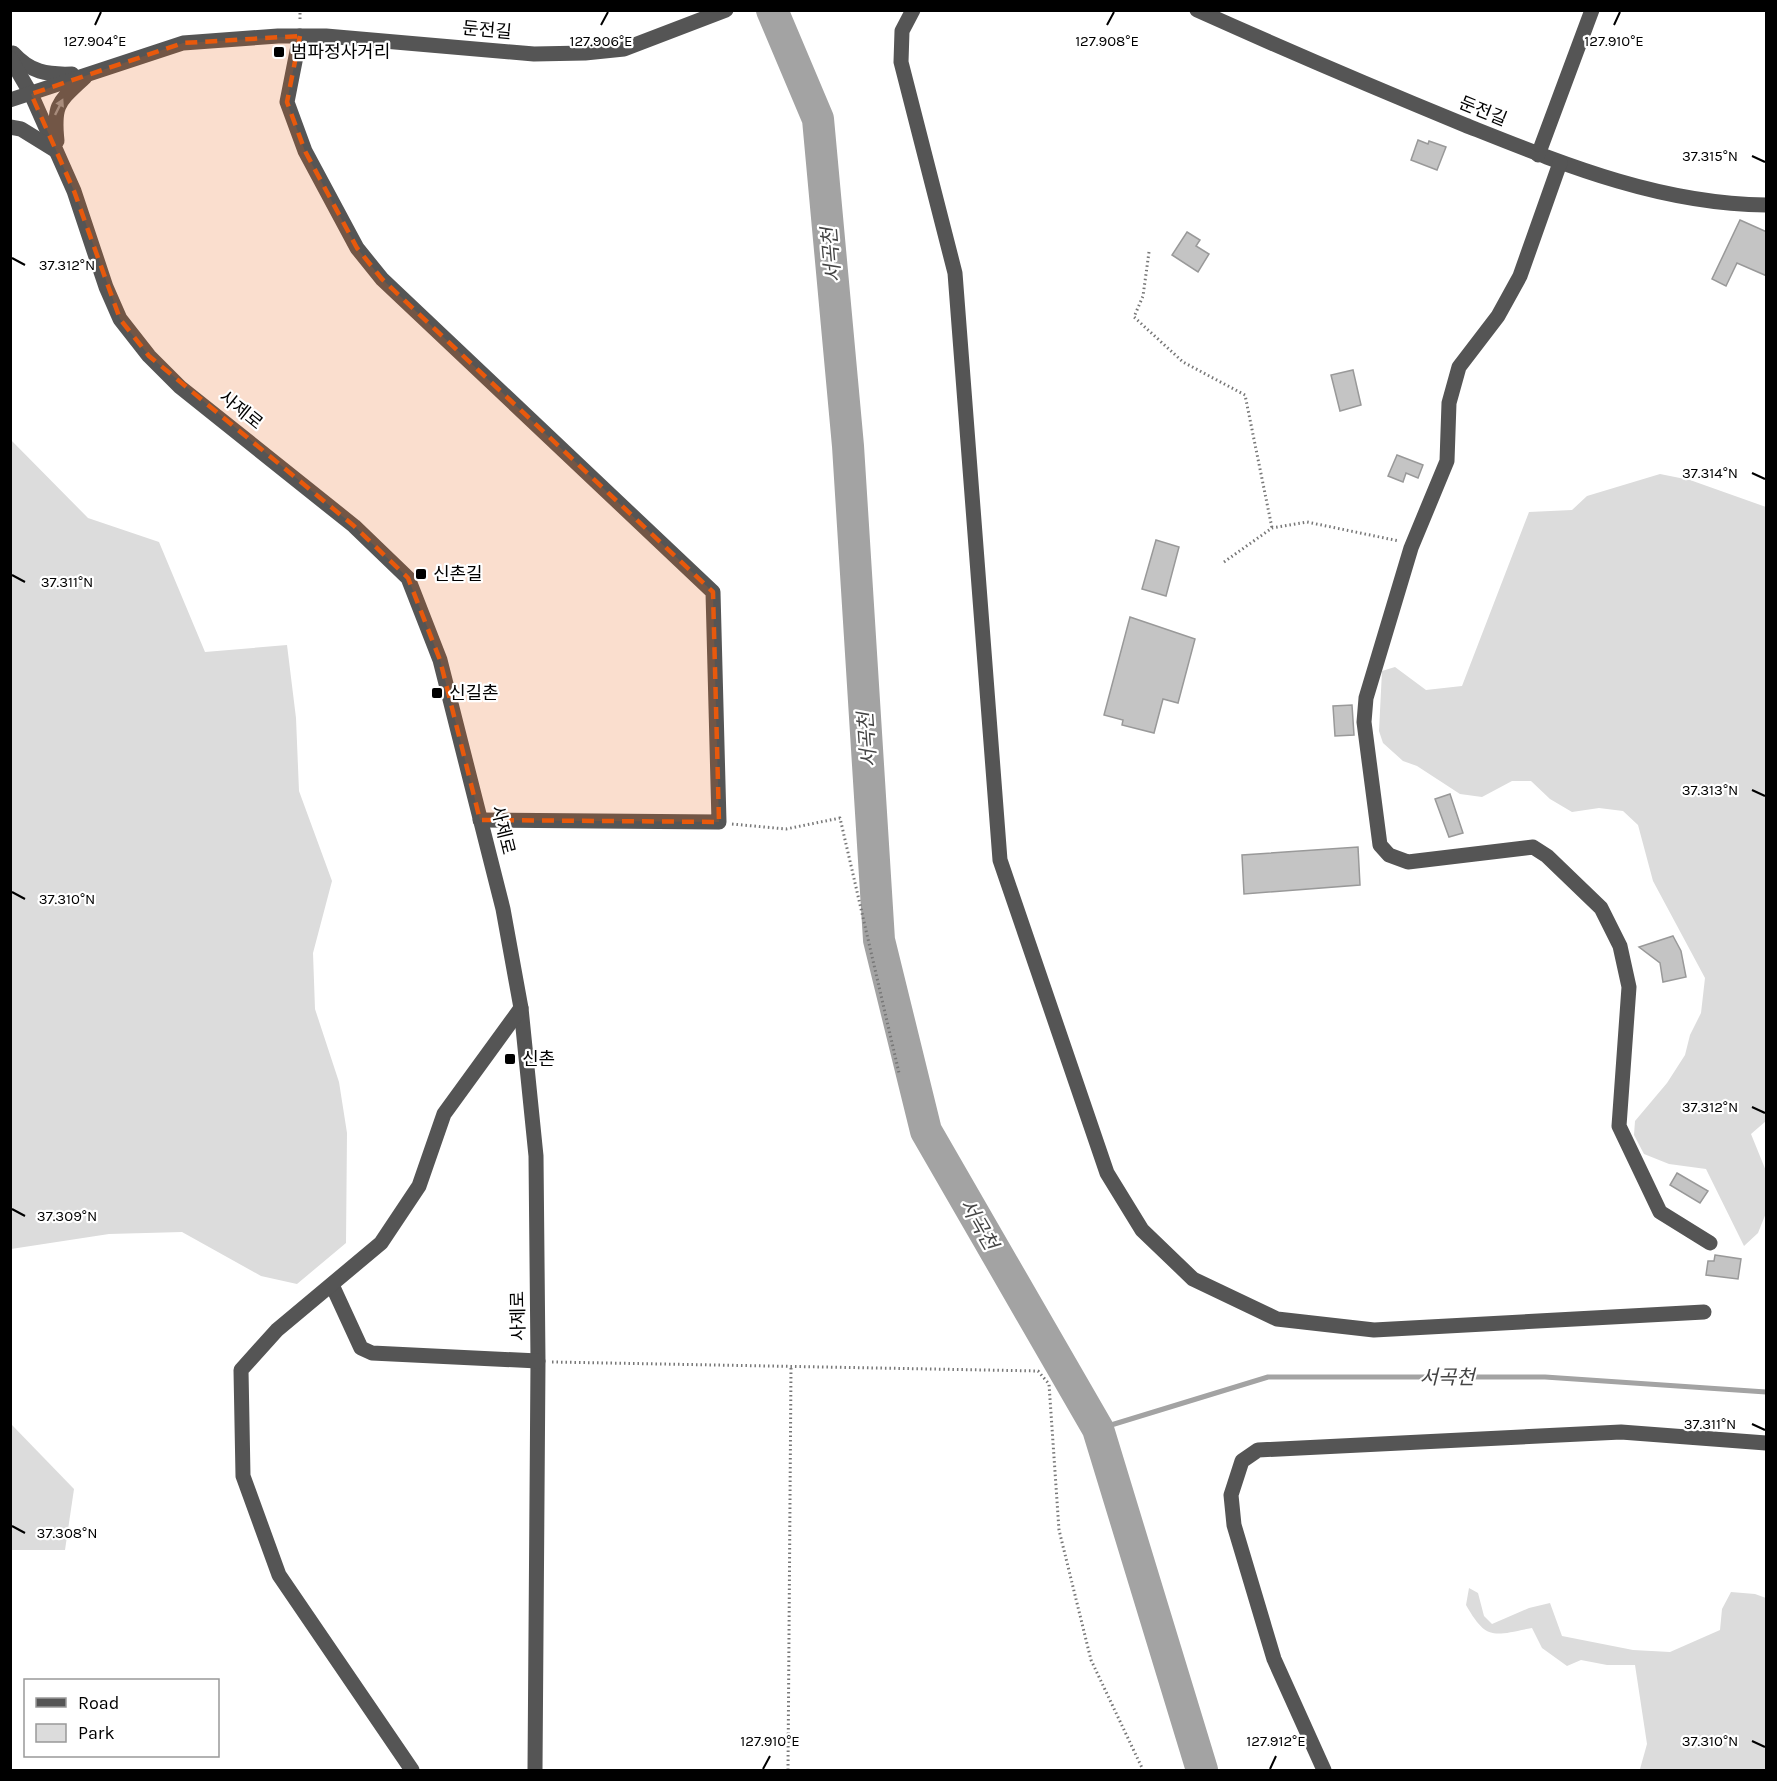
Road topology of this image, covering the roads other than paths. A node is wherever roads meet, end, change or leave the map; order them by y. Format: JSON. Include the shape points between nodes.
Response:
{"nodes":[{"id":1,"x":726,"y":10,"type":"edge"},
{"id":2,"x":913,"y":10,"type":"edge"},
{"id":3,"x":1197,"y":10,"type":"edge"},
{"id":4,"x":1592,"y":10,"type":"edge"},
{"id":5,"x":300,"y":36,"type":"junction"},
{"id":6,"x":10,"y":50,"type":"edge"},
{"id":7,"x":10,"y":58,"type":"edge"},
{"id":8,"x":90,"y":73,"type":"junction"},
{"id":9,"x":31,"y":94,"type":"junction"},
{"id":10,"x":10,"y":100,"type":"edge"},
{"id":11,"x":10,"y":127,"type":"edge"},
{"id":12,"x":58,"y":152,"type":"junction"},
{"id":13,"x":1538,"y":155,"type":"junction"},
{"id":14,"x":1560,"y":163,"type":"junction"},
{"id":15,"x":1767,"y":205,"type":"edge"},
{"id":16,"x":480,"y":820,"type":"junction"},
{"id":17,"x":521,"y":1008,"type":"junction"},
{"id":18,"x":1710,"y":1243,"type":"dead end"},
{"id":19,"x":332,"y":1285,"type":"junction"},
{"id":20,"x":1704,"y":1312,"type":"dead end"},
{"id":21,"x":538,"y":1361,"type":"junction"},
{"id":22,"x":1767,"y":1443,"type":"edge"},
{"id":23,"x":412,"y":1770,"type":"edge"},
{"id":24,"x":535,"y":1770,"type":"edge"},
{"id":25,"x":1324,"y":1770,"type":"edge"}],
"edges":[{"from":1,"to":5,"type":"street","name":"둔전길","via":[[624,49],[585,53],[534,54]]},
{"from":2,"to":20,"type":"street","via":[[902,31],[901,62],[955,273],[1000,860],[1107,1173],[1142,1230],[1193,1279],[1277,1319],[1374,1330]]},
{"from":3,"to":13,"type":"street","name":"둔전길"},
{"from":4,"to":13,"type":"street"},
{"from":5,"to":8,"type":"street","name":"둔전길","via":[[183,43]]},
{"from":5,"to":16,"type":"street","via":[[287,102],[305,151],[357,248],[382,279],[713,592],[719,822]]},
{"from":6,"to":8,"type":"street","via":[[22,63],[43,73]]},
{"from":7,"to":9,"type":"street","name":"사제로"},
{"from":8,"to":9,"type":"street","name":"둔전길"},
{"from":12,"to":8,"type":"street","one_way":true,"via":[[54,116],[63,99]]},
{"from":9,"to":10,"type":"street","name":"둔전길"},
{"from":9,"to":12,"type":"street","name":"사제로"},
{"from":11,"to":12,"type":"street","via":[[21,129]]},
{"from":12,"to":16,"type":"street","name":"사제로","via":[[115,308],[149,356],[180,387],[354,526],[408,578],[440,660]]},
{"from":13,"to":14,"type":"street","name":"둔전길"},
{"from":14,"to":15,"type":"street","name":"둔전길","via":[[1657,192]]},
{"from":14,"to":18,"type":"street","via":[[1520,276],[1498,316],[1459,367],[1449,403],[1447,461],[1413,543],[1366,698],[1364,722],[1380,845],[1389,855],[1408,862],[1533,847],[1601,908],[1620,946],[1629,987],[1619,1126],[1660,1212]]},
{"from":16,"to":17,"type":"street","name":"사제로"},
{"from":17,"to":19,"type":"street","via":[[444,1114],[419,1186],[381,1243]]},
{"from":17,"to":21,"type":"street","name":"사제로","via":[[536,1156]]},
{"from":19,"to":21,"type":"street","via":[[361,1348],[372,1353]]},
{"from":19,"to":23,"type":"street","via":[[277,1330],[241,1370],[243,1476],[279,1575]]},
{"from":21,"to":24,"type":"street","name":"사제로"},
{"from":22,"to":25,"type":"street","via":[[1621,1432],[1258,1450],[1242,1461],[1231,1495],[1234,1526],[1274,1659]]}]}
